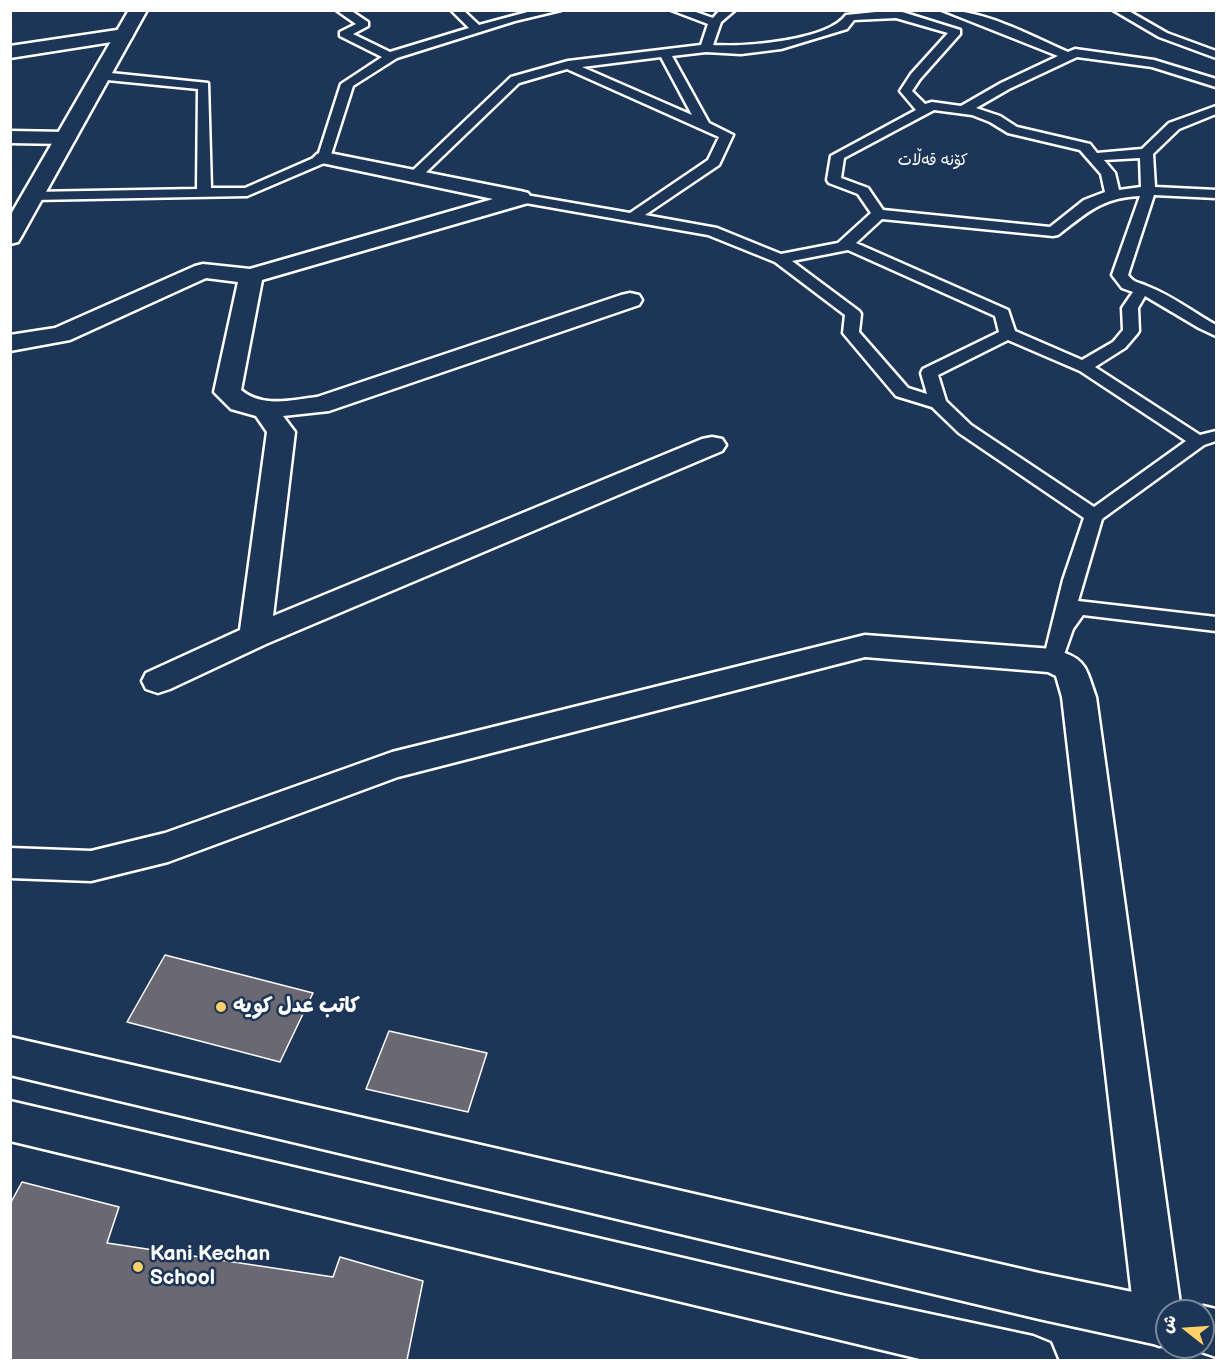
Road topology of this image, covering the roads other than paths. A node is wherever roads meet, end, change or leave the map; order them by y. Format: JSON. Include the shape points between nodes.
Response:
{"nodes":[{"id":1,"x":138,"y":10,"type":"edge"},
{"id":2,"x":341,"y":10,"type":"edge"},
{"id":3,"x":458,"y":10,"type":"edge"},
{"id":4,"x":556,"y":10,"type":"edge"},
{"id":5,"x":676,"y":10,"type":"edge"},
{"id":6,"x":730,"y":10,"type":"edge"},
{"id":7,"x":947,"y":10,"type":"edge"},
{"id":8,"x":1118,"y":10,"type":"edge"},
{"id":9,"x":892,"y":12,"type":"edge"},
{"id":10,"x":715,"y":22,"type":"junction"},
{"id":11,"x":477,"y":29,"type":"junction"},
{"id":12,"x":124,"y":35,"type":"junction"},
{"id":13,"x":706,"y":48,"type":"junction"},
{"id":14,"x":10,"y":52,"type":"edge"},
{"id":15,"x":664,"y":53,"type":"junction"},
{"id":16,"x":1216,"y":55,"type":"edge"},
{"id":17,"x":1068,"y":56,"type":"junction"},
{"id":18,"x":391,"y":57,"type":"junction"},
{"id":19,"x":568,"y":65,"type":"junction"},
{"id":20,"x":101,"y":76,"type":"junction"},
{"id":21,"x":1216,"y":83,"type":"edge"},
{"id":22,"x":926,"y":110,"type":"junction"},
{"id":23,"x":963,"y":110,"type":"junction"},
{"id":24,"x":1216,"y":110,"type":"edge"},
{"id":25,"x":704,"y":125,"type":"junction"},
{"id":26,"x":10,"y":137,"type":"edge"},
{"id":27,"x":66,"y":138,"type":"junction"},
{"id":28,"x":1146,"y":153,"type":"junction"},
{"id":29,"x":1094,"y":157,"type":"junction"},
{"id":30,"x":324,"y":158,"type":"junction"},
{"id":31,"x":413,"y":177,"type":"junction"},
{"id":32,"x":1148,"y":192,"type":"junction"},
{"id":33,"x":204,"y":193,"type":"junction"},
{"id":34,"x":1216,"y":194,"type":"edge"},
{"id":35,"x":33,"y":196,"type":"junction"},
{"id":36,"x":1113,"y":196,"type":"junction"},
{"id":37,"x":520,"y":198,"type":"junction"},
{"id":38,"x":879,"y":214,"type":"junction"},
{"id":39,"x":633,"y":217,"type":"junction"},
{"id":40,"x":10,"y":237,"type":"edge"},
{"id":41,"x":846,"y":244,"type":"junction"},
{"id":42,"x":780,"y":259,"type":"junction"},
{"id":43,"x":251,"y":276,"type":"junction"},
{"id":44,"x":1142,"y":289,"type":"junction"},
{"id":45,"x":630,"y":300,"type":"dead end"},
{"id":46,"x":1216,"y":331,"type":"edge"},
{"id":47,"x":1008,"y":334,"type":"junction"},
{"id":48,"x":10,"y":343,"type":"edge"},
{"id":49,"x":1086,"y":368,"type":"junction"},
{"id":50,"x":938,"y":403,"type":"junction"},
{"id":51,"x":265,"y":410,"type":"junction"},
{"id":52,"x":1216,"y":436,"type":"edge"},
{"id":53,"x":1198,"y":441,"type":"junction"},
{"id":54,"x":711,"y":445,"type":"dead end"},
{"id":55,"x":1094,"y":516,"type":"junction"},
{"id":56,"x":1216,"y":624,"type":"edge"},
{"id":57,"x":1063,"y":627,"type":"junction"},
{"id":58,"x":255,"y":636,"type":"junction"},
{"id":59,"x":1053,"y":662,"type":"junction"},
{"id":60,"x":158,"y":681,"type":"dead end"},
{"id":61,"x":10,"y":863,"type":"edge"},
{"id":62,"x":10,"y":1056,"type":"edge"},
{"id":63,"x":10,"y":1121,"type":"edge"},
{"id":64,"x":1172,"y":1299,"type":"edge"},
{"id":65,"x":1155,"y":1320,"type":"edge"},
{"id":66,"x":1033,"y":1360,"type":"edge"}],
"edges":[{"from":1,"to":12,"type":"street"},
{"from":2,"to":18,"type":"lane","via":[[364,24],[344,34]]},
{"from":3,"to":11,"type":"lane"},
{"from":4,"to":11,"type":"lane"},
{"from":5,"to":10,"type":"lane"},
{"from":6,"to":10,"type":"lane"},
{"from":7,"to":17,"type":"lane"},
{"from":8,"to":16,"type":"lane","via":[[1163,35]]},
{"from":9,"to":13,"type":"lane","via":[[850,17],[843,27],[781,45],[741,50]]},
{"from":9,"to":22,"type":"lane","via":[[956,32],[906,91]]},
{"from":10,"to":13,"type":"lane"},
{"from":11,"to":18,"type":"lane"},
{"from":12,"to":14,"type":"street"},
{"from":12,"to":20,"type":"street"},
{"from":13,"to":15,"type":"lane"},
{"from":15,"to":19,"type":"lane"},
{"from":15,"to":25,"type":"lane"},
{"from":17,"to":21,"type":"lane","via":[[1075,53],[1154,64]]},
{"from":17,"to":23,"type":"lane"},
{"from":18,"to":30,"type":"lane","via":[[347,84]]},
{"from":19,"to":25,"type":"lane"},
{"from":19,"to":31,"type":"lane","via":[[515,80]]},
{"from":20,"to":27,"type":"street"},
{"from":20,"to":33,"type":"lane","via":[[204,86]]},
{"from":22,"to":23,"type":"lane","via":[[932,106]]},
{"from":22,"to":38,"type":"lane","via":[[838,156],[834,180],[863,191]]},
{"from":23,"to":29,"type":"lane","via":[[995,119],[1012,130],[1084,147]]},
{"from":24,"to":28,"type":"lane","via":[[1174,126]]},
{"from":25,"to":39,"type":"lane","via":[[726,135],[714,162]]},
{"from":26,"to":27,"type":"street"},
{"from":27,"to":35,"type":"street"},
{"from":28,"to":29,"type":"lane"},
{"from":28,"to":32,"type":"lane"},
{"from":29,"to":36,"type":"lane","via":[[1108,173]]},
{"from":30,"to":31,"type":"street"},
{"from":30,"to":33,"type":"lane","via":[[247,192]]},
{"from":31,"to":37,"type":"street"},
{"from":32,"to":34,"type":"lane"},
{"from":32,"to":36,"type":"lane"},
{"from":32,"to":44,"type":"lane","via":[[1120,275],[1127,285]]},
{"from":33,"to":35,"type":"lane"},
{"from":35,"to":40,"type":"street"},
{"from":36,"to":38,"type":"lane","via":[[1090,202],[1053,232]]},
{"from":37,"to":39,"type":"lane"},
{"from":37,"to":43,"type":"street"},
{"from":38,"to":41,"type":"lane"},
{"from":39,"to":42,"type":"lane","via":[[712,231]]},
{"from":41,"to":42,"type":"lane"},
{"from":41,"to":47,"type":"lane","via":[[1002,313]]},
{"from":42,"to":50,"type":"lane","via":[[853,314],[851,333],[903,392]]},
{"from":43,"to":48,"type":"street","via":[[203,272],[61,334]]},
{"from":43,"to":51,"type":"street","via":[[227,392],[240,403]]},
{"from":44,"to":46,"type":"lane"},
{"from":44,"to":49,"type":"lane","via":[[1130,308],[1131,331],[1119,345],[1090,361]]},
{"from":45,"to":51,"type":"street","via":[[320,405]]},
{"from":47,"to":49,"type":"lane"},
{"from":47,"to":50,"type":"lane","via":[[930,373]]},
{"from":49,"to":53,"type":"lane"},
{"from":50,"to":55,"type":"lane","via":[[965,429]]},
{"from":51,"to":58,"type":"street","via":[[281,432]]},
{"from":52,"to":53,"type":"lane"},
{"from":53,"to":55,"type":"lane"},
{"from":54,"to":58,"type":"street"},
{"from":55,"to":57,"type":"lane","via":[[1073,580]]},
{"from":56,"to":57,"type":"lane","via":[[1078,608]]},
{"from":57,"to":59,"type":"lane"},
{"from":58,"to":60,"type":"street"},
{"from":59,"to":61,"type":"street","via":[[865,646],[392,765],[168,848],[91,866]]},
{"from":59,"to":64,"type":"street","via":[[1070,669],[1079,697]]},
{"from":62,"to":65,"type":"street"},
{"from":63,"to":66,"type":"street","via":[[846,1320]]}]}
